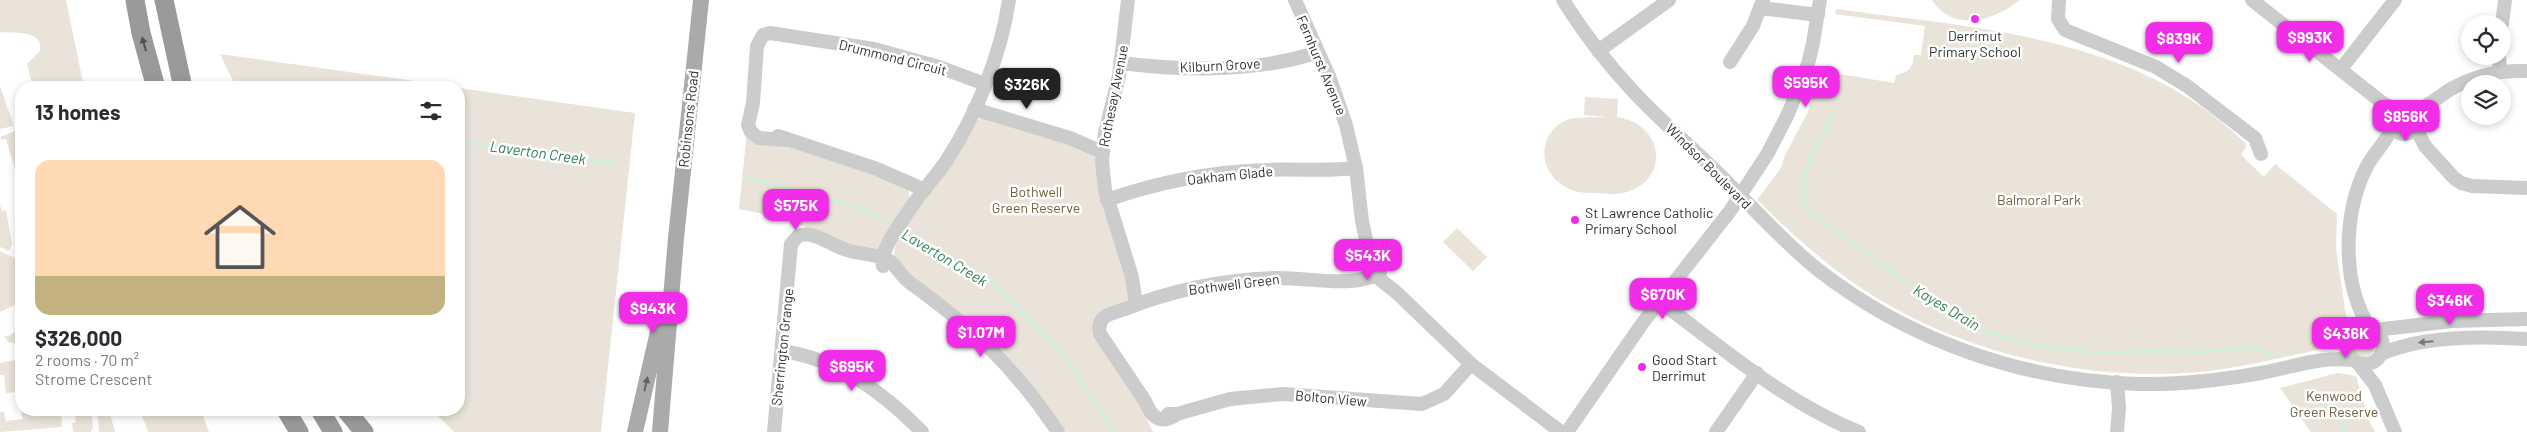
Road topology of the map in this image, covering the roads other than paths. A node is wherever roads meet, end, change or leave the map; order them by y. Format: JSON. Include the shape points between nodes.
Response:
{"nodes":[{"id":1,"x":135,"y":0,"type":"edge"},
{"id":2,"x":164,"y":0,"type":"edge"},
{"id":3,"x":701,"y":0,"type":"edge"},
{"id":4,"x":1009,"y":0,"type":"edge"},
{"id":5,"x":1128,"y":0,"type":"edge"},
{"id":6,"x":1295,"y":0,"type":"edge"},
{"id":7,"x":1563,"y":0,"type":"edge"},
{"id":8,"x":1669,"y":0,"type":"edge"},
{"id":9,"x":1820,"y":0,"type":"edge"},
{"id":10,"x":2059,"y":0,"type":"edge"},
{"id":11,"x":2252,"y":0,"type":"edge"},
{"id":12,"x":2395,"y":0,"type":"edge"},
{"id":13,"x":2505,"y":0,"type":"edge"},
{"id":14,"x":1762,"y":4,"type":"edge"},
{"id":15,"x":1818,"y":15,"type":"junction"},
{"id":16,"x":2503,"y":15,"type":"edge"},
{"id":17,"x":1598,"y":51,"type":"junction"},
{"id":18,"x":1318,"y":52,"type":"junction"},
{"id":19,"x":1730,"y":62,"type":"dead end"},
{"id":20,"x":1120,"y":63,"type":"junction"},
{"id":21,"x":2500,"y":65,"type":"edge"},
{"id":22,"x":2341,"y":69,"type":"junction"},
{"id":23,"x":2527,"y":71,"type":"edge"},
{"id":24,"x":2500,"y":72,"type":"junction"},
{"id":25,"x":154,"y":81,"type":"edge"},
{"id":26,"x":181,"y":81,"type":"edge"},
{"id":27,"x":985,"y":84,"type":"junction"},
{"id":28,"x":2384,"y":104,"type":"junction"},
{"id":29,"x":974,"y":109,"type":"junction"},
{"id":30,"x":2410,"y":119,"type":"junction"},
{"id":31,"x":2398,"y":129,"type":"junction"},
{"id":32,"x":2425,"y":146,"type":"junction"},
{"id":33,"x":1103,"y":147,"type":"junction"},
{"id":34,"x":2261,"y":154,"type":"dead end"},
{"id":35,"x":1356,"y":168,"type":"junction"},
{"id":36,"x":2527,"y":188,"type":"edge"},
{"id":37,"x":924,"y":190,"type":"junction"},
{"id":38,"x":1739,"y":196,"type":"junction"},
{"id":39,"x":1107,"y":200,"type":"junction"},
{"id":40,"x":676,"y":238,"type":"junction"},
{"id":41,"x":884,"y":261,"type":"junction"},
{"id":42,"x":1376,"y":272,"type":"junction"},
{"id":43,"x":1659,"y":301,"type":"junction"},
{"id":44,"x":1140,"y":303,"type":"junction"},
{"id":45,"x":2358,"y":306,"type":"junction"},
{"id":46,"x":2499,"y":318,"type":"junction"},
{"id":47,"x":2527,"y":319,"type":"edge"},
{"id":48,"x":1106,"y":321,"type":"joint"},
{"id":49,"x":2373,"y":329,"type":"junction"},
{"id":50,"x":2350,"y":335,"type":"junction"},
{"id":51,"x":2499,"y":338,"type":"junction"},
{"id":52,"x":2527,"y":339,"type":"edge"},
{"id":53,"x":782,"y":351,"type":"junction"},
{"id":54,"x":2379,"y":357,"type":"junction"},
{"id":55,"x":2324,"y":358,"type":"junction"},
{"id":56,"x":2356,"y":361,"type":"junction"},
{"id":57,"x":1470,"y":364,"type":"junction"},
{"id":58,"x":1757,"y":373,"type":"junction"},
{"id":59,"x":2121,"y":382,"type":"junction"},
{"id":60,"x":2375,"y":385,"type":"junction"},
{"id":61,"x":286,"y":416,"type":"edge"},
{"id":62,"x":288,"y":416,"type":"edge"},
{"id":63,"x":324,"y":416,"type":"edge"},
{"id":64,"x":351,"y":416,"type":"edge"},
{"id":65,"x":1853,"y":431,"type":"edge"},
{"id":66,"x":293,"y":432,"type":"edge"},
{"id":67,"x":299,"y":432,"type":"edge"},
{"id":68,"x":333,"y":432,"type":"edge"},
{"id":69,"x":364,"y":432,"type":"edge"},
{"id":70,"x":635,"y":432,"type":"edge"},
{"id":71,"x":660,"y":432,"type":"edge"},
{"id":72,"x":774,"y":432,"type":"edge"},
{"id":73,"x":922,"y":432,"type":"edge"},
{"id":74,"x":1058,"y":432,"type":"edge"},
{"id":75,"x":1561,"y":432,"type":"edge"},
{"id":76,"x":1567,"y":432,"type":"edge"},
{"id":77,"x":1716,"y":432,"type":"edge"},
{"id":78,"x":2117,"y":432,"type":"edge"},
{"id":79,"x":2395,"y":432,"type":"edge"}],
"edges":[{"from":25,"to":1,"type":"highway","one_way":true},
{"from":2,"to":26,"type":"highway"},
{"from":3,"to":40,"type":"main road","name":"Robinsons Road"},
{"from":4,"to":27,"type":"street"},
{"from":5,"to":20,"type":"street","name":"Rothesay Avenue"},
{"from":6,"to":18,"type":"street","name":"Fernhurst Avenue"},
{"from":7,"to":17,"type":"street","name":"Windsor Boulevard"},
{"from":8,"to":17,"type":"street"},
{"from":9,"to":15,"type":"street"},
{"from":10,"to":34,"type":"street","via":[[2058,19],[2065,30],[2156,67],[2187,86],[2255,138]]},
{"from":11,"to":22,"type":"street"},
{"from":12,"to":22,"type":"street"},
{"from":13,"to":16,"type":"street"},
{"from":14,"to":15,"type":"street"},
{"from":14,"to":19,"type":"street","via":[[1753,26]]},
{"from":15,"to":38,"type":"street","via":[[1808,64],[1792,105],[1768,154]]},
{"from":17,"to":38,"type":"street","name":"Windsor Boulevard","via":[[1633,91]]},
{"from":18,"to":20,"type":"street","name":"Kilburn Grove","via":[[1229,67]]},
{"from":18,"to":35,"type":"street","name":"Fernhurst Avenue","via":[[1342,110]]},
{"from":20,"to":33,"type":"street","name":"Rothesay Avenue"},
{"from":21,"to":24,"type":"street"},
{"from":22,"to":28,"type":"street"},
{"from":23,"to":24,"type":"street"},
{"from":24,"to":30,"type":"street","via":[[2464,82]]},
{"from":27,"to":29,"type":"street"},
{"from":27,"to":37,"type":"street","name":"Drummond Circuit","via":[[882,51],[798,37],[774,40],[768,44],[756,76],[753,103],[761,130],[859,163]]},
{"from":28,"to":30,"type":"street"},
{"from":28,"to":31,"type":"street"},
{"from":29,"to":33,"type":"street"},
{"from":29,"to":37,"type":"street","via":[[953,150]]},
{"from":30,"to":31,"type":"street","via":[[2409,133]]},
{"from":30,"to":31,"type":"street","via":[[2396,116]]},
{"from":30,"to":32,"type":"street"},
{"from":31,"to":32,"type":"street"},
{"from":31,"to":45,"type":"street","via":[[2368,166],[2351,211],[2348,237]]},
{"from":32,"to":36,"type":"street","via":[[2461,183]]},
{"from":33,"to":39,"type":"street","name":"Rothesay Avenue"},
{"from":35,"to":39,"type":"street","name":"Oakham Glade","via":[[1218,174],[1162,184]]},
{"from":35,"to":42,"type":"street","name":"Fernhurst Avenue","via":[[1362,221]]},
{"from":37,"to":41,"type":"street","via":[[885,248]]},
{"from":38,"to":43,"type":"street"},
{"from":38,"to":59,"type":"street","name":"Windsor Boulevard","via":[[1818,269],[1877,309],[2003,362],[2071,377]]},
{"from":39,"to":44,"type":"street","name":"Rothesay Avenue"},
{"from":70,"to":40,"type":"main road","name":"Robinsons Road","one_way":true},
{"from":40,"to":71,"type":"main road","name":"Robinsons Road"},
{"from":41,"to":53,"type":"street","name":"Sherrington Grange","via":[[865,262],[856,254],[827,242],[800,240],[791,263]]},
{"from":41,"to":74,"type":"street","via":[[893,275],[907,281],[966,324],[996,352],[1032,394]]},
{"from":42,"to":44,"type":"street","name":"Bothwell Green","via":[[1366,280],[1246,280],[1184,290]]},
{"from":42,"to":57,"type":"street","via":[[1390,282],[1396,293]]},
{"from":43,"to":58,"type":"street"},
{"from":43,"to":76,"type":"street"},
{"from":44,"to":48,"type":"street","name":"Bothwell Green"},
{"from":45,"to":49,"type":"street"},
{"from":45,"to":50,"type":"street"},
{"from":46,"to":47,"type":"street"},
{"from":46,"to":49,"type":"street"},
{"from":46,"to":51,"type":"street"},
{"from":48,"to":57,"type":"street","name":"Bolton View","via":[[1112,350],[1145,400],[1159,412],[1177,414],[1230,399],[1284,394],[1422,404],[1444,394]]},
{"from":49,"to":50,"type":"street","via":[[2360,328]]},
{"from":49,"to":54,"type":"street","via":[[2382,339]]},
{"from":50,"to":55,"type":"street","name":"Windsor Boulevard"},
{"from":50,"to":56,"type":"street","via":[[2346,347]]},
{"from":51,"to":52,"type":"street"},
{"from":51,"to":54,"type":"street","one_way":true,"via":[[2417,343],[2396,348]]},
{"from":53,"to":72,"type":"street","name":"Sherrington Grange"},
{"from":53,"to":73,"type":"street","via":[[818,358],[841,369],[890,402]]},
{"from":54,"to":56,"type":"street","via":[[2368,364]]},
{"from":54,"to":60,"type":"street"},
{"from":55,"to":56,"type":"street","name":"Windsor Boulevard"},
{"from":55,"to":59,"type":"street","name":"Windsor Boulevard","via":[[2228,378],[2173,383]]},
{"from":56,"to":60,"type":"street"},
{"from":57,"to":75,"type":"street"},
{"from":58,"to":65,"type":"street"},
{"from":58,"to":77,"type":"street"},
{"from":59,"to":78,"type":"street"},
{"from":60,"to":79,"type":"street"},
{"from":61,"to":66,"type":"highway"},
{"from":62,"to":67,"type":"highway"},
{"from":63,"to":68,"type":"highway"},
{"from":64,"to":69,"type":"highway"}]}
